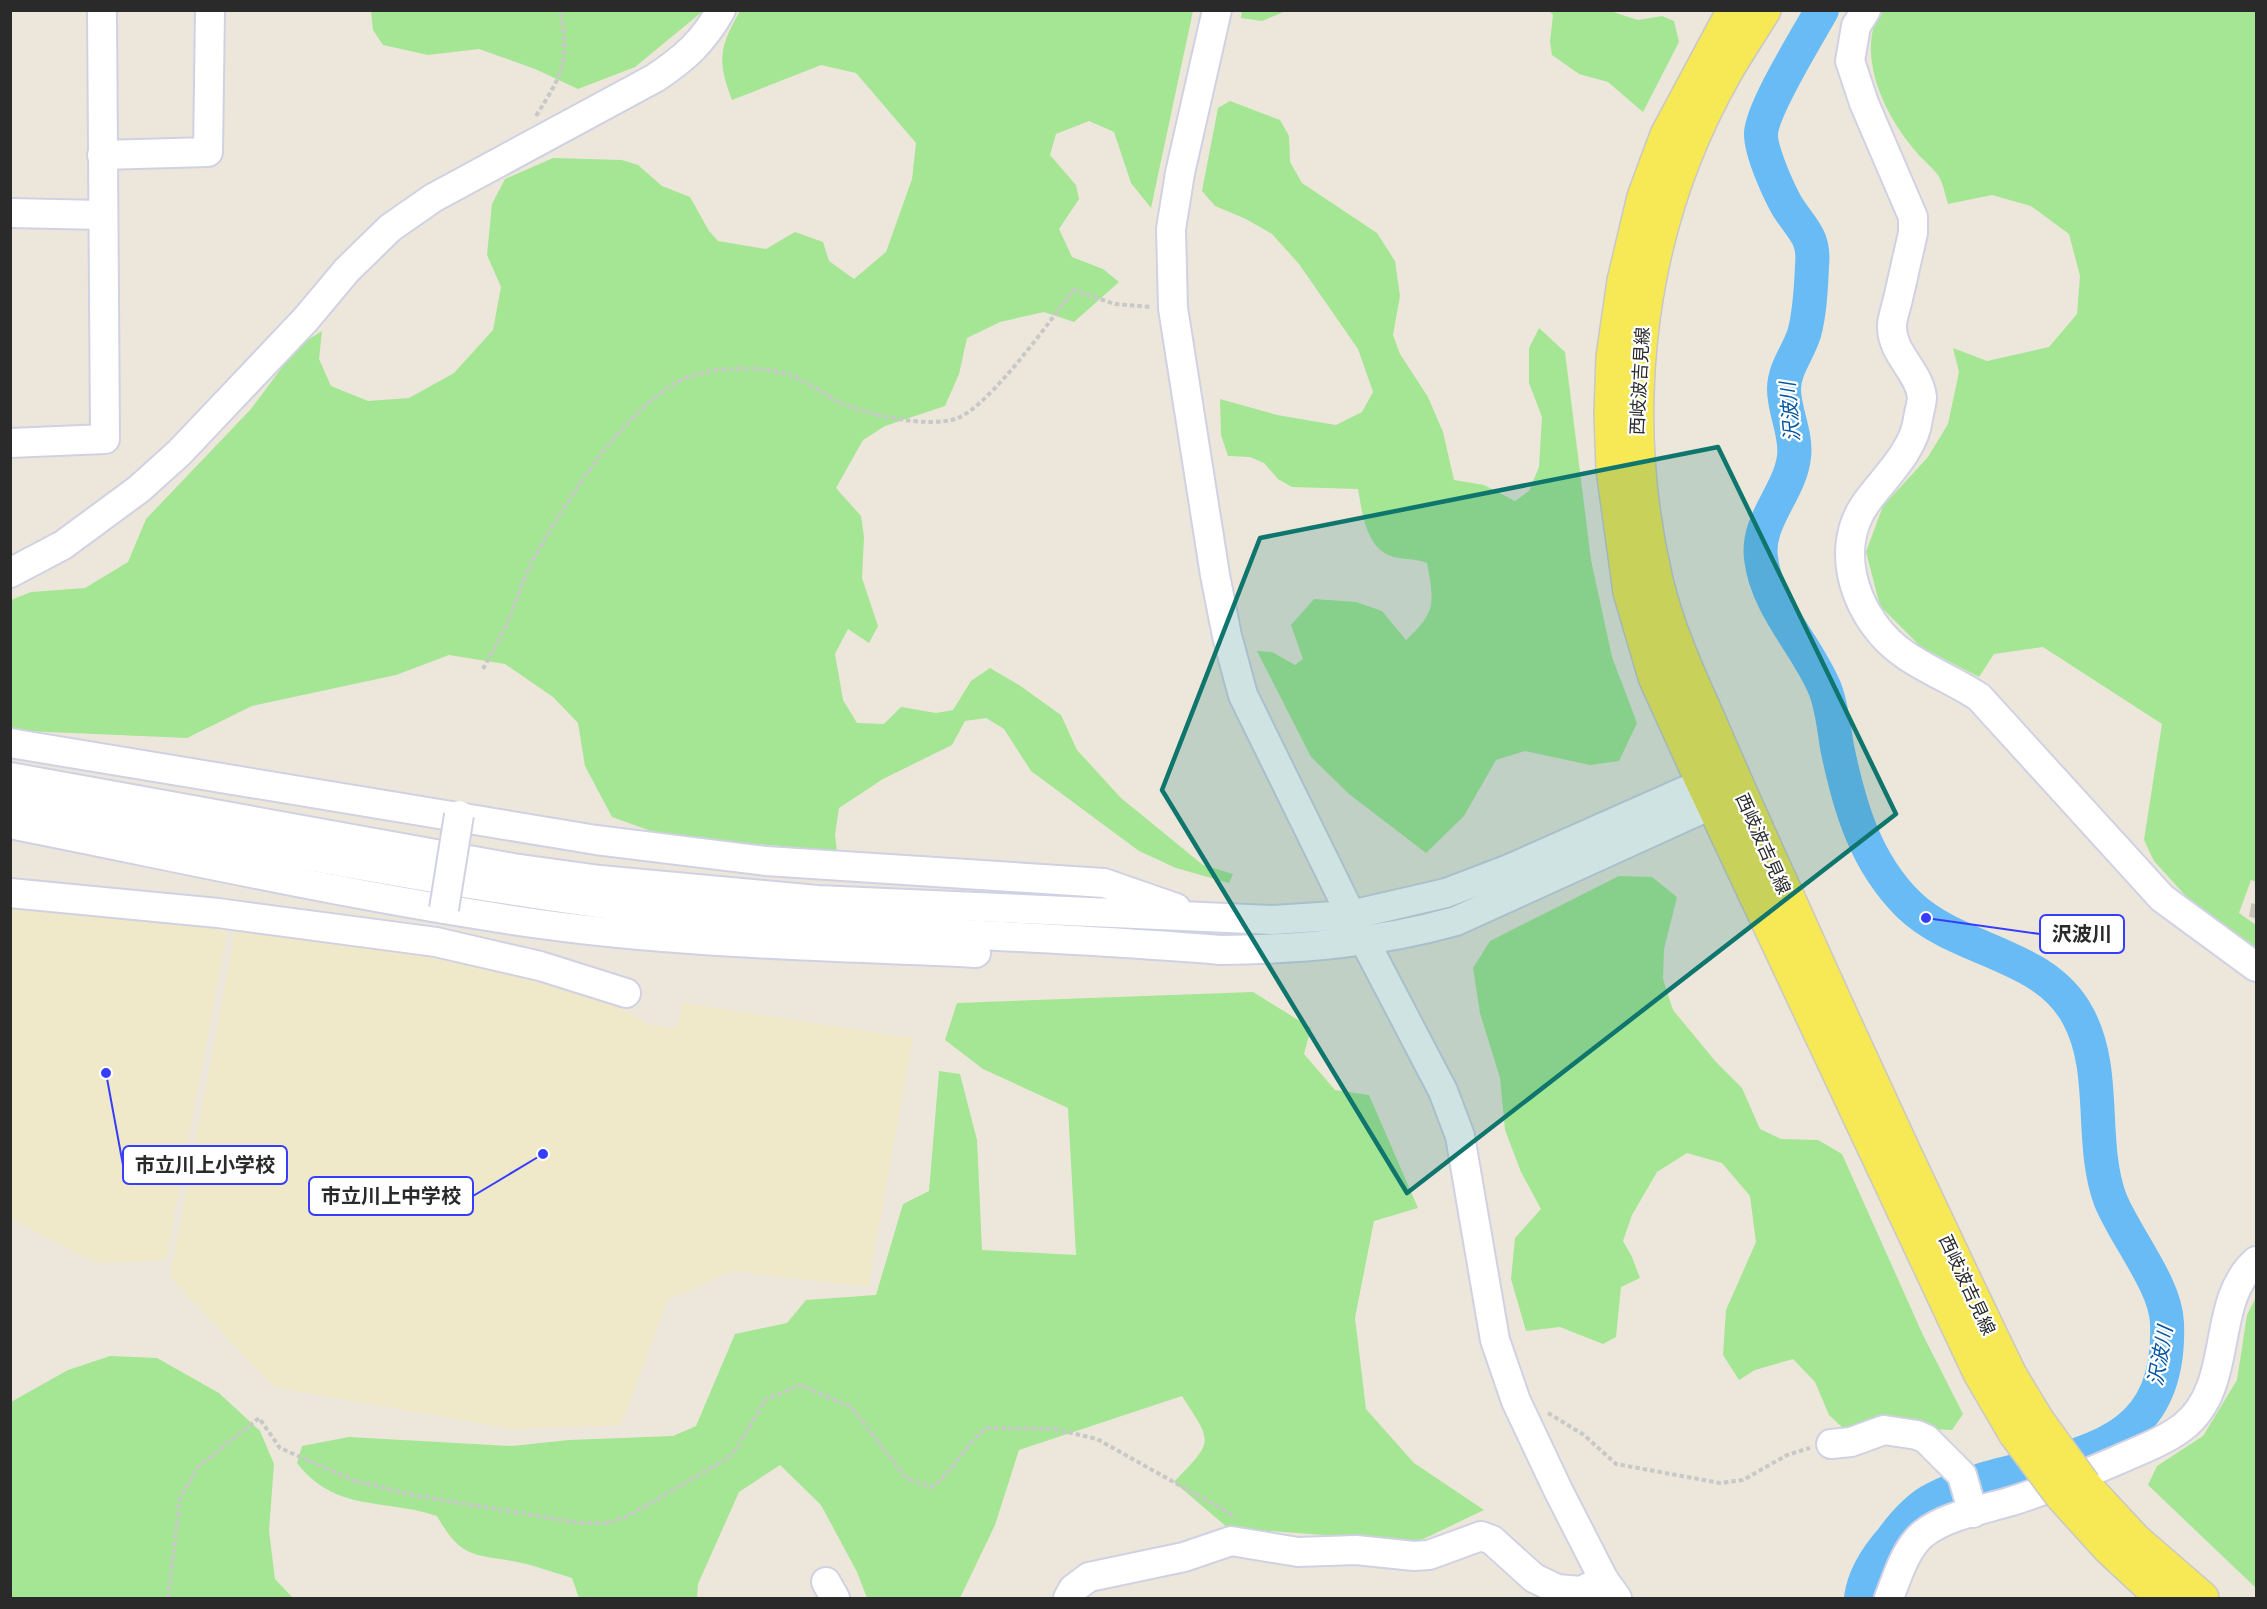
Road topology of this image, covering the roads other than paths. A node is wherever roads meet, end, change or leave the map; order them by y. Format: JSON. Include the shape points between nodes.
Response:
{"nodes":[{"id":1,"x":102,"y":10,"type":"edge"},
{"id":2,"x":210,"y":10,"type":"edge"},
{"id":3,"x":721,"y":10,"type":"edge"},
{"id":4,"x":1217,"y":10,"type":"edge"},
{"id":5,"x":1734,"y":10,"type":"edge"},
{"id":6,"x":1764,"y":10,"type":"edge"},
{"id":7,"x":1866,"y":10,"type":"edge"},
{"id":8,"x":102,"y":155,"type":"junction"},
{"id":9,"x":10,"y":213,"type":"edge"},
{"id":10,"x":103,"y":215,"type":"junction"},
{"id":11,"x":10,"y":443,"type":"edge"},
{"id":12,"x":10,"y":573,"type":"edge"},
{"id":13,"x":10,"y":743,"type":"edge"},
{"id":14,"x":10,"y":777,"type":"edge"},
{"id":15,"x":1717,"y":789,"type":"junction"},
{"id":16,"x":10,"y":802,"type":"edge"},
{"id":17,"x":459,"y":815,"type":"junction"},
{"id":18,"x":10,"y":824,"type":"edge"},
{"id":19,"x":10,"y":893,"type":"edge"},
{"id":20,"x":444,"y":909,"type":"junction"},
{"id":21,"x":1351,"y":915,"type":"junction"},
{"id":22,"x":1203,"y":917,"type":"junction"},
{"id":23,"x":1365,"y":941,"type":"junction"},
{"id":24,"x":436,"y":942,"type":"junction"},
{"id":25,"x":1146,"y":944,"type":"junction"},
{"id":26,"x":2256,"y":967,"type":"edge"},
{"id":27,"x":626,"y":993,"type":"dead end"},
{"id":28,"x":2256,"y":1261,"type":"edge"},
{"id":29,"x":1831,"y":1444,"type":"road end"},
{"id":30,"x":2073,"y":1491,"type":"junction"},
{"id":31,"x":1972,"y":1509,"type":"junction"},
{"id":32,"x":1610,"y":1589,"type":"edge"},
{"id":33,"x":1068,"y":1599,"type":"edge"},
{"id":34,"x":1889,"y":1599,"type":"edge"},
{"id":35,"x":2163,"y":1599,"type":"edge"},
{"id":36,"x":2202,"y":1599,"type":"edge"}],
"edges":[{"from":1,"to":8,"type":"street"},
{"from":2,"to":8,"type":"street","via":[[208,152]]},
{"from":3,"to":12,"type":"street","via":[[687,57],[433,198],[390,228],[179,453],[79,534]]},
{"from":4,"to":21,"type":"street","via":[[1170,229],[1173,308],[1217,585],[1243,694]]},
{"from":5,"to":15,"type":"main road","name":"西岐波吉見線","via":[[1667,135],[1644,197],[1624,281],[1613,357],[1613,469],[1630,592],[1655,677]]},
{"from":6,"to":15,"type":"main road","name":"西岐波吉見線","via":[[1724,74],[1697,131],[1659,231],[1639,341],[1635,413],[1640,492],[1656,582],[1686,669]]},
{"from":7,"to":26,"type":"street","via":[[1856,26],[1850,61],[1913,218],[1892,326],[1896,345],[1922,397],[1917,427],[1899,460],[1854,523],[1849,558],[1853,582],[1882,635],[1904,654],[1979,697],[2162,898]]},
{"from":8,"to":10,"type":"street"},
{"from":9,"to":10,"type":"street"},
{"from":10,"to":11,"type":"street","via":[[105,439]]},
{"from":13,"to":17,"type":"street"},
{"from":14,"to":22,"type":"street","via":[[513,868],[600,880],[817,900]]},
{"from":15,"to":21,"type":"street","via":[[1446,892]]},
{"from":15,"to":23,"type":"street","via":[[1456,921]]},
{"from":15,"to":30,"type":"main road","name":"西岐波吉見線","bridge":true,"via":[[1980,1373],[2026,1426]]},
{"from":16,"to":25,"type":"street","via":[[538,895],[661,911],[760,921]]},
{"from":17,"to":20,"type":"street","bridge":true},
{"from":17,"to":22,"type":"street","via":[[596,840],[766,861],[1104,883]]},
{"from":18,"to":20,"type":"street"},
{"from":19,"to":24,"type":"street","via":[[218,913]]},
{"from":20,"to":24,"type":"street"},
{"from":20,"to":25,"type":"street","via":[[542,925],[675,938],[1091,959]]},
{"from":21,"to":22,"type":"street","via":[[1303,920]]},
{"from":21,"to":23,"type":"street"},
{"from":23,"to":25,"type":"street","via":[[1312,948],[1220,950]]},
{"from":23,"to":32,"type":"street","via":[[1443,1091],[1460,1136],[1493,1328],[1516,1401]]},
{"from":24,"to":27,"type":"street","via":[[540,966]]},
{"from":28,"to":31,"type":"street","via":[[2237,1284],[2206,1403],[2184,1426],[2162,1441],[2028,1497]]},
{"from":29,"to":31,"type":"street","via":[[1851,1442],[1884,1430],[1926,1439],[1962,1475]]},
{"from":30,"to":35,"type":"main road","name":"西岐波吉見線","via":[[2109,1548]]},
{"from":30,"to":36,"type":"main road","name":"西岐波吉見線"},
{"from":31,"to":34,"type":"street","via":[[1922,1535],[1904,1561]]},
{"from":32,"to":33,"type":"street","via":[[1557,1589],[1534,1578],[1492,1540],[1481,1536],[1429,1555],[1414,1556],[1356,1550],[1298,1552],[1231,1541],[1184,1557],[1089,1577],[1072,1589]]}]}
